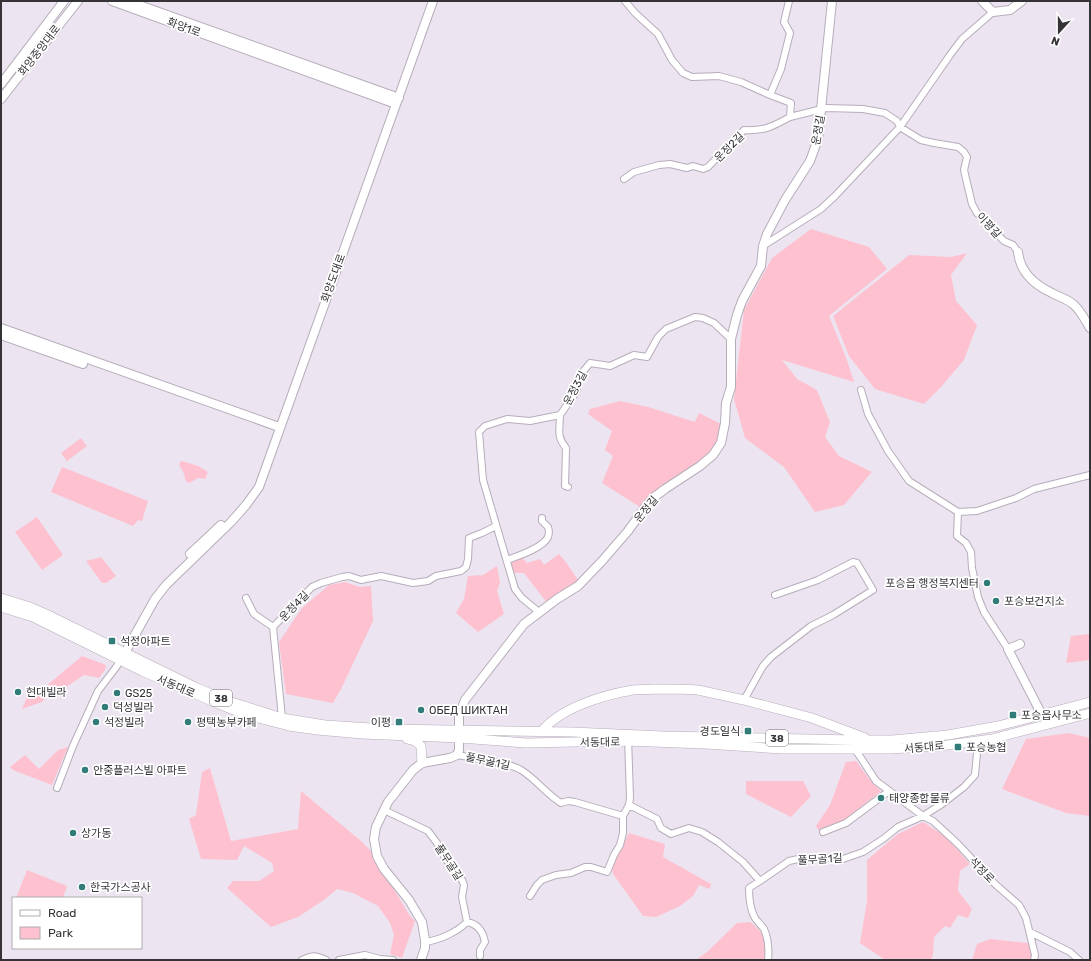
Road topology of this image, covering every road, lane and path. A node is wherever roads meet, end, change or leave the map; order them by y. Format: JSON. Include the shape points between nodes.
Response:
{"nodes":[{"id":1,"x":64,"y":1,"type":"edge"},
{"id":2,"x":78,"y":1,"type":"edge"},
{"id":3,"x":112,"y":1,"type":"edge"},
{"id":4,"x":128,"y":1,"type":"edge"},
{"id":5,"x":428,"y":1,"type":"edge"},
{"id":6,"x":433,"y":1,"type":"edge"},
{"id":7,"x":625,"y":1,"type":"edge"},
{"id":8,"x":789,"y":1,"type":"edge"},
{"id":9,"x":832,"y":1,"type":"edge"},
{"id":10,"x":982,"y":1,"type":"edge"},
{"id":11,"x":1022,"y":1,"type":"edge"},
{"id":12,"x":993,"y":12,"type":"junction"},
{"id":13,"x":257,"y":50,"type":"junction"},
{"id":14,"x":1,"y":84,"type":"edge"},
{"id":15,"x":770,"y":95,"type":"junction"},
{"id":16,"x":1,"y":99,"type":"edge"},
{"id":17,"x":395,"y":100,"type":"junction"},
{"id":18,"x":821,"y":109,"type":"junction"},
{"id":19,"x":790,"y":117,"type":"junction"},
{"id":20,"x":900,"y":127,"type":"junction"},
{"id":21,"x":624,"y":179,"type":"dead end"},
{"id":22,"x":763,"y":246,"type":"junction"},
{"id":23,"x":1018,"y":252,"type":"joint"},
{"id":24,"x":1090,"y":327,"type":"edge"},
{"id":25,"x":1,"y":328,"type":"edge"},
{"id":26,"x":1,"y":335,"type":"edge"},
{"id":27,"x":731,"y":339,"type":"junction"},
{"id":28,"x":861,"y":390,"type":"dead end"},
{"id":29,"x":560,"y":415,"type":"junction"},
{"id":30,"x":277,"y":429,"type":"junction"},
{"id":31,"x":1090,"y":475,"type":"edge"},
{"id":32,"x":568,"y":487,"type":"dead end"},
{"id":33,"x":958,"y":512,"type":"junction"},
{"id":34,"x":542,"y":518,"type":"dead end"},
{"id":35,"x":496,"y":526,"type":"junction"},
{"id":36,"x":507,"y":560,"type":"junction"},
{"id":37,"x":775,"y":595,"type":"dead end"},
{"id":38,"x":1,"y":598,"type":"edge"},
{"id":39,"x":246,"y":598,"type":"dead end"},
{"id":40,"x":1,"y":607,"type":"edge"},
{"id":41,"x":539,"y":612,"type":"junction"},
{"id":42,"x":273,"y":627,"type":"junction"},
{"id":43,"x":1020,"y":644,"type":"dead end"},
{"id":44,"x":1008,"y":649,"type":"junction"},
{"id":45,"x":120,"y":655,"type":"junction"},
{"id":46,"x":744,"y":700,"type":"junction"},
{"id":47,"x":1090,"y":702,"type":"edge"},
{"id":48,"x":1090,"y":714,"type":"edge"},
{"id":49,"x":1042,"y":715,"type":"junction"},
{"id":50,"x":282,"y":718,"type":"junction"},
{"id":51,"x":1047,"y":725,"type":"junction"},
{"id":52,"x":541,"y":732,"type":"junction"},
{"id":53,"x":460,"y":734,"type":"junction"},
{"id":54,"x":402,"y":736,"type":"junction"},
{"id":55,"x":628,"y":738,"type":"junction"},
{"id":56,"x":870,"y":740,"type":"junction"},
{"id":57,"x":977,"y":741,"type":"junction"},
{"id":58,"x":855,"y":749,"type":"junction"},
{"id":59,"x":457,"y":755,"type":"junction"},
{"id":60,"x":422,"y":763,"type":"junction"},
{"id":61,"x":57,"y":788,"type":"dead end"},
{"id":62,"x":889,"y":791,"type":"junction"},
{"id":63,"x":629,"y":805,"type":"junction"},
{"id":64,"x":384,"y":810,"type":"junction"},
{"id":65,"x":623,"y":816,"type":"junction"},
{"id":66,"x":923,"y":816,"type":"junction"},
{"id":67,"x":823,"y":832,"type":"dead end"},
{"id":68,"x":760,"y":881,"type":"junction"},
{"id":69,"x":530,"y":896,"type":"dead end"},
{"id":70,"x":467,"y":922,"type":"junction"},
{"id":71,"x":1030,"y":932,"type":"junction"},
{"id":72,"x":425,"y":942,"type":"junction"},
{"id":73,"x":480,"y":956,"type":"dead end"},
{"id":74,"x":302,"y":960,"type":"edge"},
{"id":75,"x":326,"y":960,"type":"edge"},
{"id":76,"x":339,"y":960,"type":"edge"},
{"id":77,"x":393,"y":960,"type":"edge"},
{"id":78,"x":421,"y":960,"type":"edge"},
{"id":79,"x":768,"y":960,"type":"edge"},
{"id":80,"x":1034,"y":960,"type":"edge"},
{"id":81,"x":1079,"y":960,"type":"edge"}],
"edges":[{"from":1,"to":14,"type":"street","name":"화양중앙대로"},
{"from":2,"to":16,"type":"street","name":"화양중앙대로"},
{"from":3,"to":13,"type":"street","name":"화양1로"},
{"from":4,"to":13,"type":"street","name":"화양1로"},
{"from":5,"to":17,"type":"street","name":"화양도대로"},
{"from":6,"to":17,"type":"street","name":"화양도대로"},
{"from":7,"to":15,"type":"street","via":[[658,34],[672,60],[683,73],[692,77],[719,76],[742,82]]},
{"from":8,"to":15,"type":"street","via":[[784,22],[790,33],[781,69]]},
{"from":9,"to":18,"type":"street","name":"운정길"},
{"from":10,"to":12,"type":"street"},
{"from":11,"to":12,"type":"street","via":[[1010,10]]},
{"from":12,"to":20,"type":"street","via":[[962,39]]},
{"from":13,"to":17,"type":"street"},
{"from":15,"to":19,"type":"street","via":[[791,103]]},
{"from":17,"to":30,"type":"street","name":"화양도대로"},
{"from":18,"to":19,"type":"street","name":"운정2길"},
{"from":18,"to":20,"type":"street","name":"이평길","via":[[863,109],[885,113],[897,121]]},
{"from":18,"to":22,"type":"street","name":"운정길","via":[[818,139],[810,161],[770,227]]},
{"from":19,"to":21,"type":"street","name":"운정2길","via":[[762,130],[744,130],[703,169],[694,166],[687,168],[670,164],[659,165],[634,172]]},
{"from":20,"to":22,"type":"street","via":[[821,209]]},
{"from":20,"to":23,"type":"street","name":"이평길","via":[[921,140],[954,145],[964,152],[967,157],[964,170],[972,204],[1004,242],[1013,245]]},
{"from":22,"to":27,"type":"street","name":"운정길","via":[[761,266],[742,302]]},
{"from":23,"to":24,"type":"street","name":"이평길","via":[[1019,260],[1028,277],[1051,293],[1068,300]]},
{"from":25,"to":30,"type":"street"},
{"from":26,"to":30,"type":"street"},
{"from":27,"to":29,"type":"street","name":"운정3길","via":[[714,323],[695,316],[666,329],[658,337],[647,357],[634,355],[610,366],[590,363],[578,378],[576,392]]},
{"from":27,"to":41,"type":"street","name":"운정길","via":[[731,387],[726,403],[721,443],[713,455],[653,498],[624,536],[578,586]]},
{"from":28,"to":33,"type":"street","via":[[868,414],[888,451],[909,481]]},
{"from":29,"to":32,"type":"street","name":"운정3길","via":[[559,436],[566,448],[564,480],[565,486]]},
{"from":29,"to":35,"type":"street","name":"운정3길","via":[[530,421],[507,419],[485,426],[479,432],[483,480]]},
{"from":30,"to":45,"type":"street","name":"화양도대로","via":[[249,495],[155,598]]},
{"from":31,"to":33,"type":"street","via":[[1034,489],[977,511]]},
{"from":33,"to":44,"type":"street","via":[[957,536],[966,542],[971,552],[978,597],[984,612]]},
{"from":34,"to":36,"type":"street","via":[[548,527],[549,536],[545,541],[531,551]]},
{"from":35,"to":36,"type":"street","name":"운정3길"},
{"from":35,"to":42,"type":"street","name":"운정4길","via":[[469,538],[466,568],[461,571],[413,583],[381,576],[361,580],[349,576],[342,577],[312,587]]},
{"from":36,"to":41,"type":"street","name":"운정3길","via":[[515,589]]},
{"from":37,"to":46,"type":"street","via":[[818,580],[853,562],[857,563],[873,590],[811,626],[771,657]]},
{"from":38,"to":45,"type":"main road","name":"서동대로","number":"38","via":[[46,614]]},
{"from":39,"to":42,"type":"street","via":[[254,614]]},
{"from":40,"to":45,"type":"main road","name":"서동대로","number":"38","via":[[33,617]]},
{"from":41,"to":53,"type":"street","name":"운정길","via":[[524,624],[465,700],[459,715]]},
{"from":42,"to":50,"type":"street","name":"운정4길"},
{"from":43,"to":44,"type":"street"},
{"from":44,"to":49,"type":"street"},
{"from":45,"to":50,"type":"main road","name":"서동대로","number":"38","via":[[235,704]]},
{"from":45,"to":54,"type":"main road","name":"서동대로","number":"38","via":[[244,714],[289,726],[317,730]]},
{"from":45,"to":61,"type":"street","via":[[117,666],[98,691]]},
{"from":46,"to":52,"type":"main road","name":"서동대로","via":[[698,690],[634,690],[576,707],[556,718]]},
{"from":46,"to":56,"type":"main road","name":"서동대로","via":[[812,718]]},
{"from":47,"to":49,"type":"main road","name":"서동대로","number":"38"},
{"from":48,"to":51,"type":"main road","name":"서동대로","number":"38"},
{"from":49,"to":51,"type":"street"},
{"from":49,"to":56,"type":"main road","name":"서동대로","number":"38","via":[[948,735]]},
{"from":50,"to":53,"type":"main road","name":"서동대로","number":"38","via":[[340,726]]},
{"from":51,"to":57,"type":"main road","name":"서동대로","number":"38"},
{"from":52,"to":53,"type":"main road","name":"서동대로","number":"38"},
{"from":52,"to":55,"type":"main road","name":"서동대로","number":"38"},
{"from":53,"to":54,"type":"main road","name":"서동대로","number":"38"},
{"from":53,"to":55,"type":"main road","name":"서동대로","number":"38","via":[[526,743]]},
{"from":53,"to":59,"type":"street"},
{"from":54,"to":60,"type":"main road","via":[[421,746]]},
{"from":55,"to":56,"type":"main road","name":"서동대로","number":"38","via":[[663,736]]},
{"from":55,"to":58,"type":"main road","name":"서동대로","number":"38","via":[[782,749]]},
{"from":55,"to":63,"type":"street"},
{"from":57,"to":58,"type":"main road","name":"서동대로","number":"38","via":[[933,747]]},
{"from":57,"to":66,"type":"street","name":"풀무골1길","via":[[975,774],[964,787]]},
{"from":58,"to":62,"type":"street","via":[[876,781]]},
{"from":59,"to":60,"type":"street"},
{"from":59,"to":65,"type":"street","name":"풀무골1길","via":[[520,769],[561,803],[575,802]]},
{"from":60,"to":64,"type":"street","via":[[406,778]]},
{"from":62,"to":66,"type":"street"},
{"from":62,"to":67,"type":"street","via":[[846,823]]},
{"from":63,"to":65,"type":"street"},
{"from":63,"to":68,"type":"street","via":[[657,819],[662,828],[671,834],[689,828],[702,832],[743,862]]},
{"from":64,"to":70,"type":"street","name":"풀무골길","via":[[428,831],[437,843],[464,885],[462,897]]},
{"from":64,"to":72,"type":"street","via":[[376,827],[374,847],[384,869],[409,900],[422,922]]},
{"from":65,"to":69,"type":"street","via":[[620,845],[607,872],[585,867],[571,873],[556,875],[542,880]]},
{"from":66,"to":68,"type":"street","name":"풀무골1길","via":[[898,827],[863,852],[843,860],[803,858],[789,861]]},
{"from":66,"to":71,"type":"street","name":"석정로","via":[[933,821],[958,844],[995,884],[1019,905]]},
{"from":68,"to":79,"type":"street","name":"풀무골1길","via":[[749,888],[749,895],[754,916],[764,928]]},
{"from":70,"to":72,"type":"street","via":[[461,928]]},
{"from":70,"to":73,"type":"street","via":[[477,926],[484,936],[485,942],[480,950]]},
{"from":71,"to":80,"type":"street","name":"석정로"},
{"from":71,"to":81,"type":"street","via":[[1070,952]]},
{"from":72,"to":78,"type":"street"},
{"from":74,"to":75,"type":"street","via":[[317,956]]},
{"from":76,"to":77,"type":"street","via":[[365,955]]}]}
